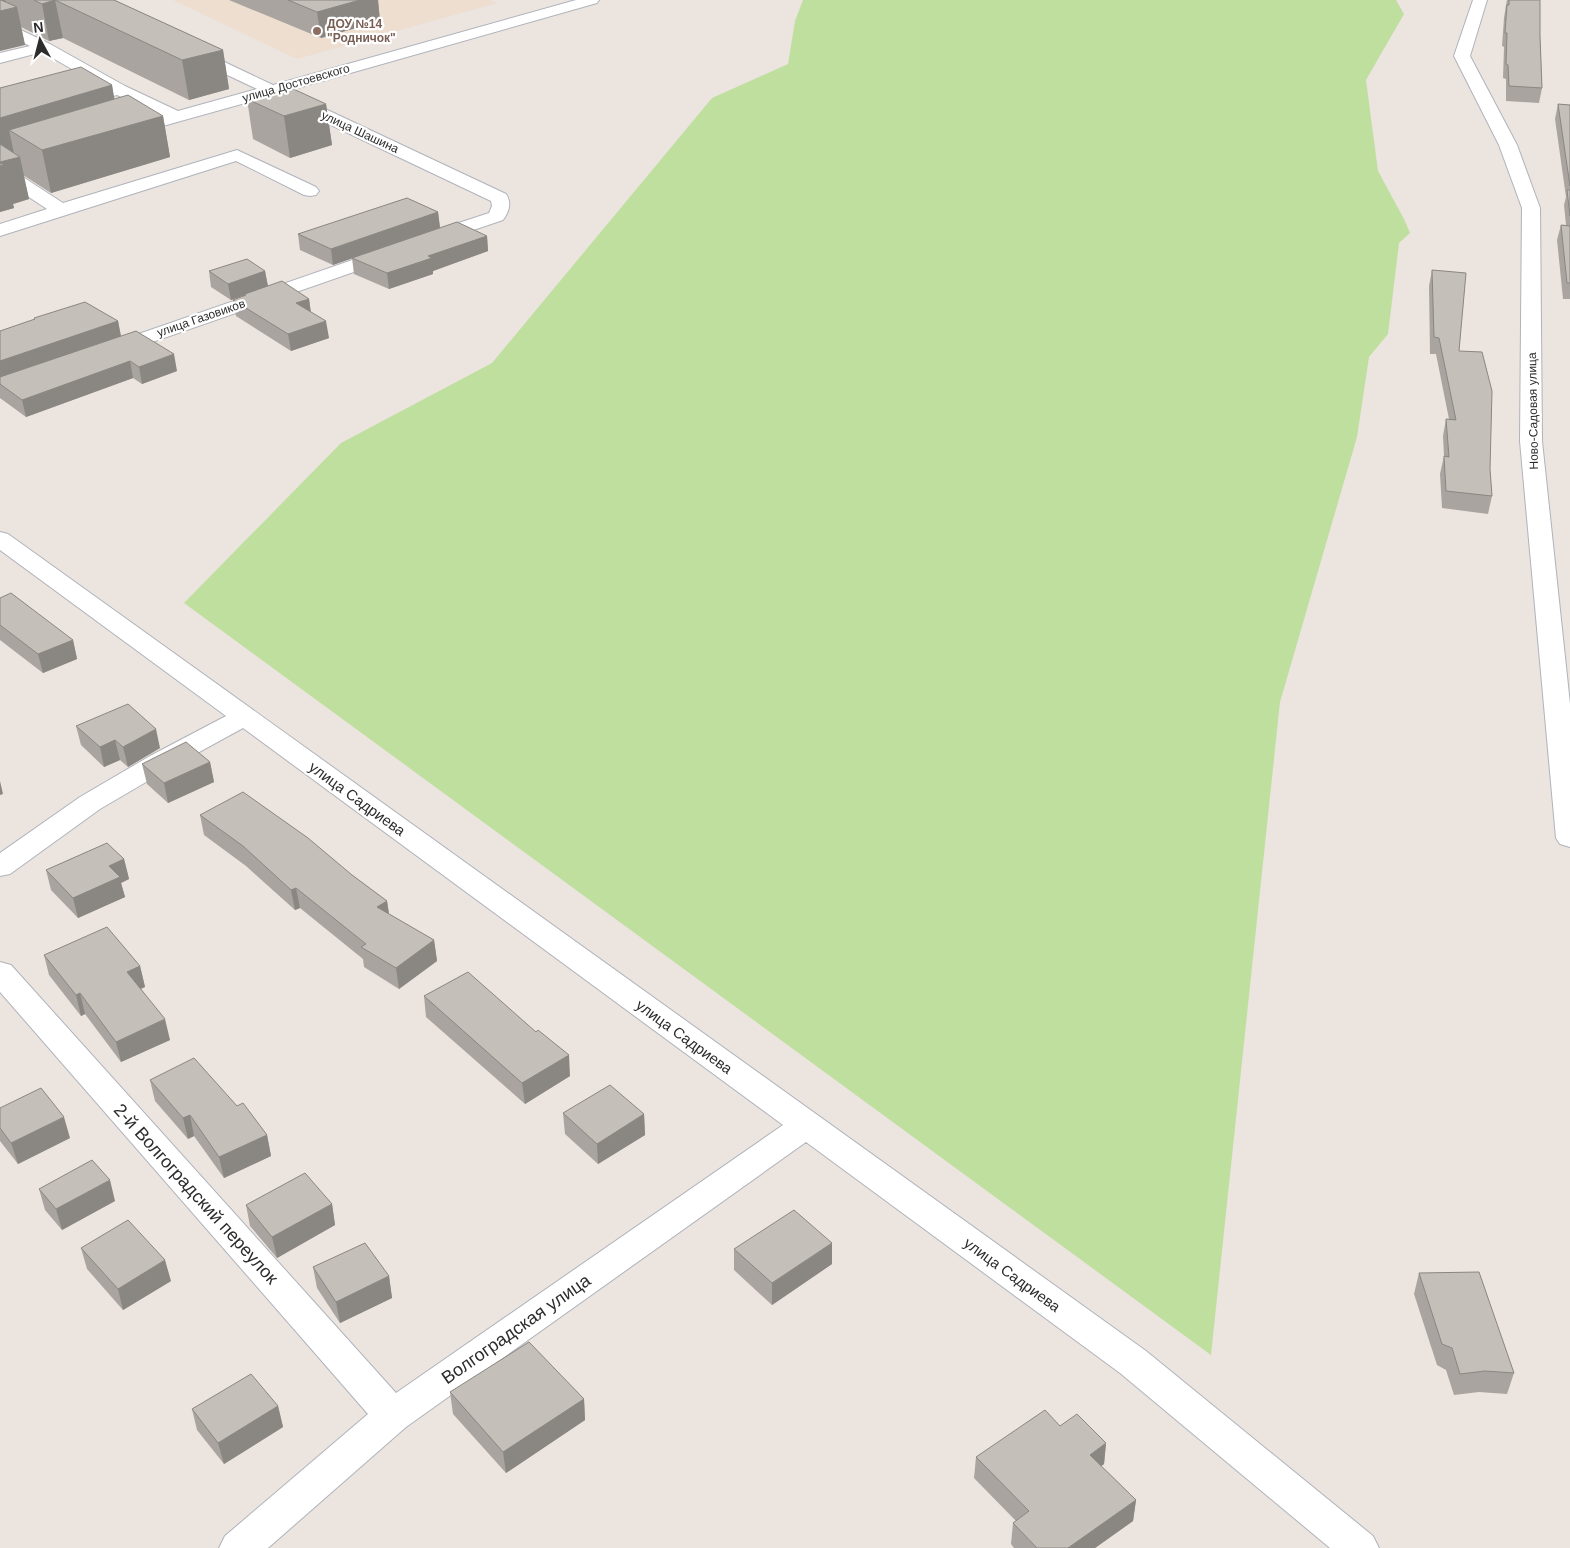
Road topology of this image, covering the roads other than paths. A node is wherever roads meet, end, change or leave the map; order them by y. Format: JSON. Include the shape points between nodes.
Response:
{"nodes":[{"id":1,"x":592,"y":0,"type":"edge"},
{"id":2,"x":1480,"y":0,"type":"edge"},
{"id":3,"x":3,"y":19,"type":"edge"},
{"id":4,"x":44,"y":47,"type":"junction"},
{"id":5,"x":182,"y":47,"type":"edge"},
{"id":6,"x":0,"y":58,"type":"edge"},
{"id":7,"x":119,"y":89,"type":"junction"},
{"id":8,"x":270,"y":90,"type":"junction"},
{"id":9,"x":64,"y":104,"type":"edge"},
{"id":10,"x":175,"y":116,"type":"junction"},
{"id":11,"x":110,"y":136,"type":"edge"},
{"id":12,"x":19,"y":164,"type":"edge"},
{"id":13,"x":0,"y":170,"type":"edge"},
{"id":14,"x":310,"y":191,"type":"dead end"},
{"id":15,"x":500,"y":198,"type":"joint"},
{"id":16,"x":61,"y":210,"type":"junction"},
{"id":17,"x":0,"y":230,"type":"edge"},
{"id":18,"x":94,"y":356,"type":"edge"},
{"id":19,"x":7,"y":552,"type":"edge"},
{"id":20,"x":244,"y":717,"type":"junction"},
{"id":21,"x":1570,"y":838,"type":"edge"},
{"id":22,"x":0,"y":866,"type":"edge"},
{"id":23,"x":0,"y":972,"type":"edge"},
{"id":24,"x":805,"y":1126,"type":"junction"},
{"id":25,"x":393,"y":1416,"type":"junction"},
{"id":26,"x":239,"y":1548,"type":"edge"},
{"id":27,"x":1359,"y":1548,"type":"edge"}],
"edges":[{"from":1,"to":8,"type":"street","name":"улица Достоевского"},
{"from":2,"to":21,"type":"street","name":"Ново-Садовая улица","via":[[1462,56],[1508,145],[1531,208],[1531,441]]},
{"from":3,"to":4,"type":"street"},
{"from":4,"to":6,"type":"street"},
{"from":4,"to":7,"type":"street"},
{"from":5,"to":8,"type":"street","name":"улица Шашина"},
{"from":7,"to":9,"type":"street"},
{"from":7,"to":10,"type":"street"},
{"from":8,"to":10,"type":"street","name":"улица Достоевского"},
{"from":8,"to":15,"type":"street","name":"улица Шашина"},
{"from":10,"to":11,"type":"street","name":"улица Достоевского"},
{"from":12,"to":13,"type":"street"},
{"from":13,"to":16,"type":"street"},
{"from":14,"to":16,"type":"street","via":[[237,155]]},
{"from":15,"to":18,"type":"street","name":"улица Газовиков","via":[[498,216]]},
{"from":16,"to":17,"type":"street"},
{"from":19,"to":20,"type":"street","name":"улица Садриева"},
{"from":20,"to":22,"type":"street","via":[[90,803]]},
{"from":20,"to":24,"type":"street","name":"улица Садриева"},
{"from":23,"to":25,"type":"street","name":"2-й Волгоградский переулок"},
{"from":24,"to":25,"type":"street","name":"Волгоградская улица"},
{"from":24,"to":27,"type":"street","name":"улица Садриева","via":[[1133,1362]]},
{"from":25,"to":26,"type":"street","name":"Волгоградская улица"}]}
